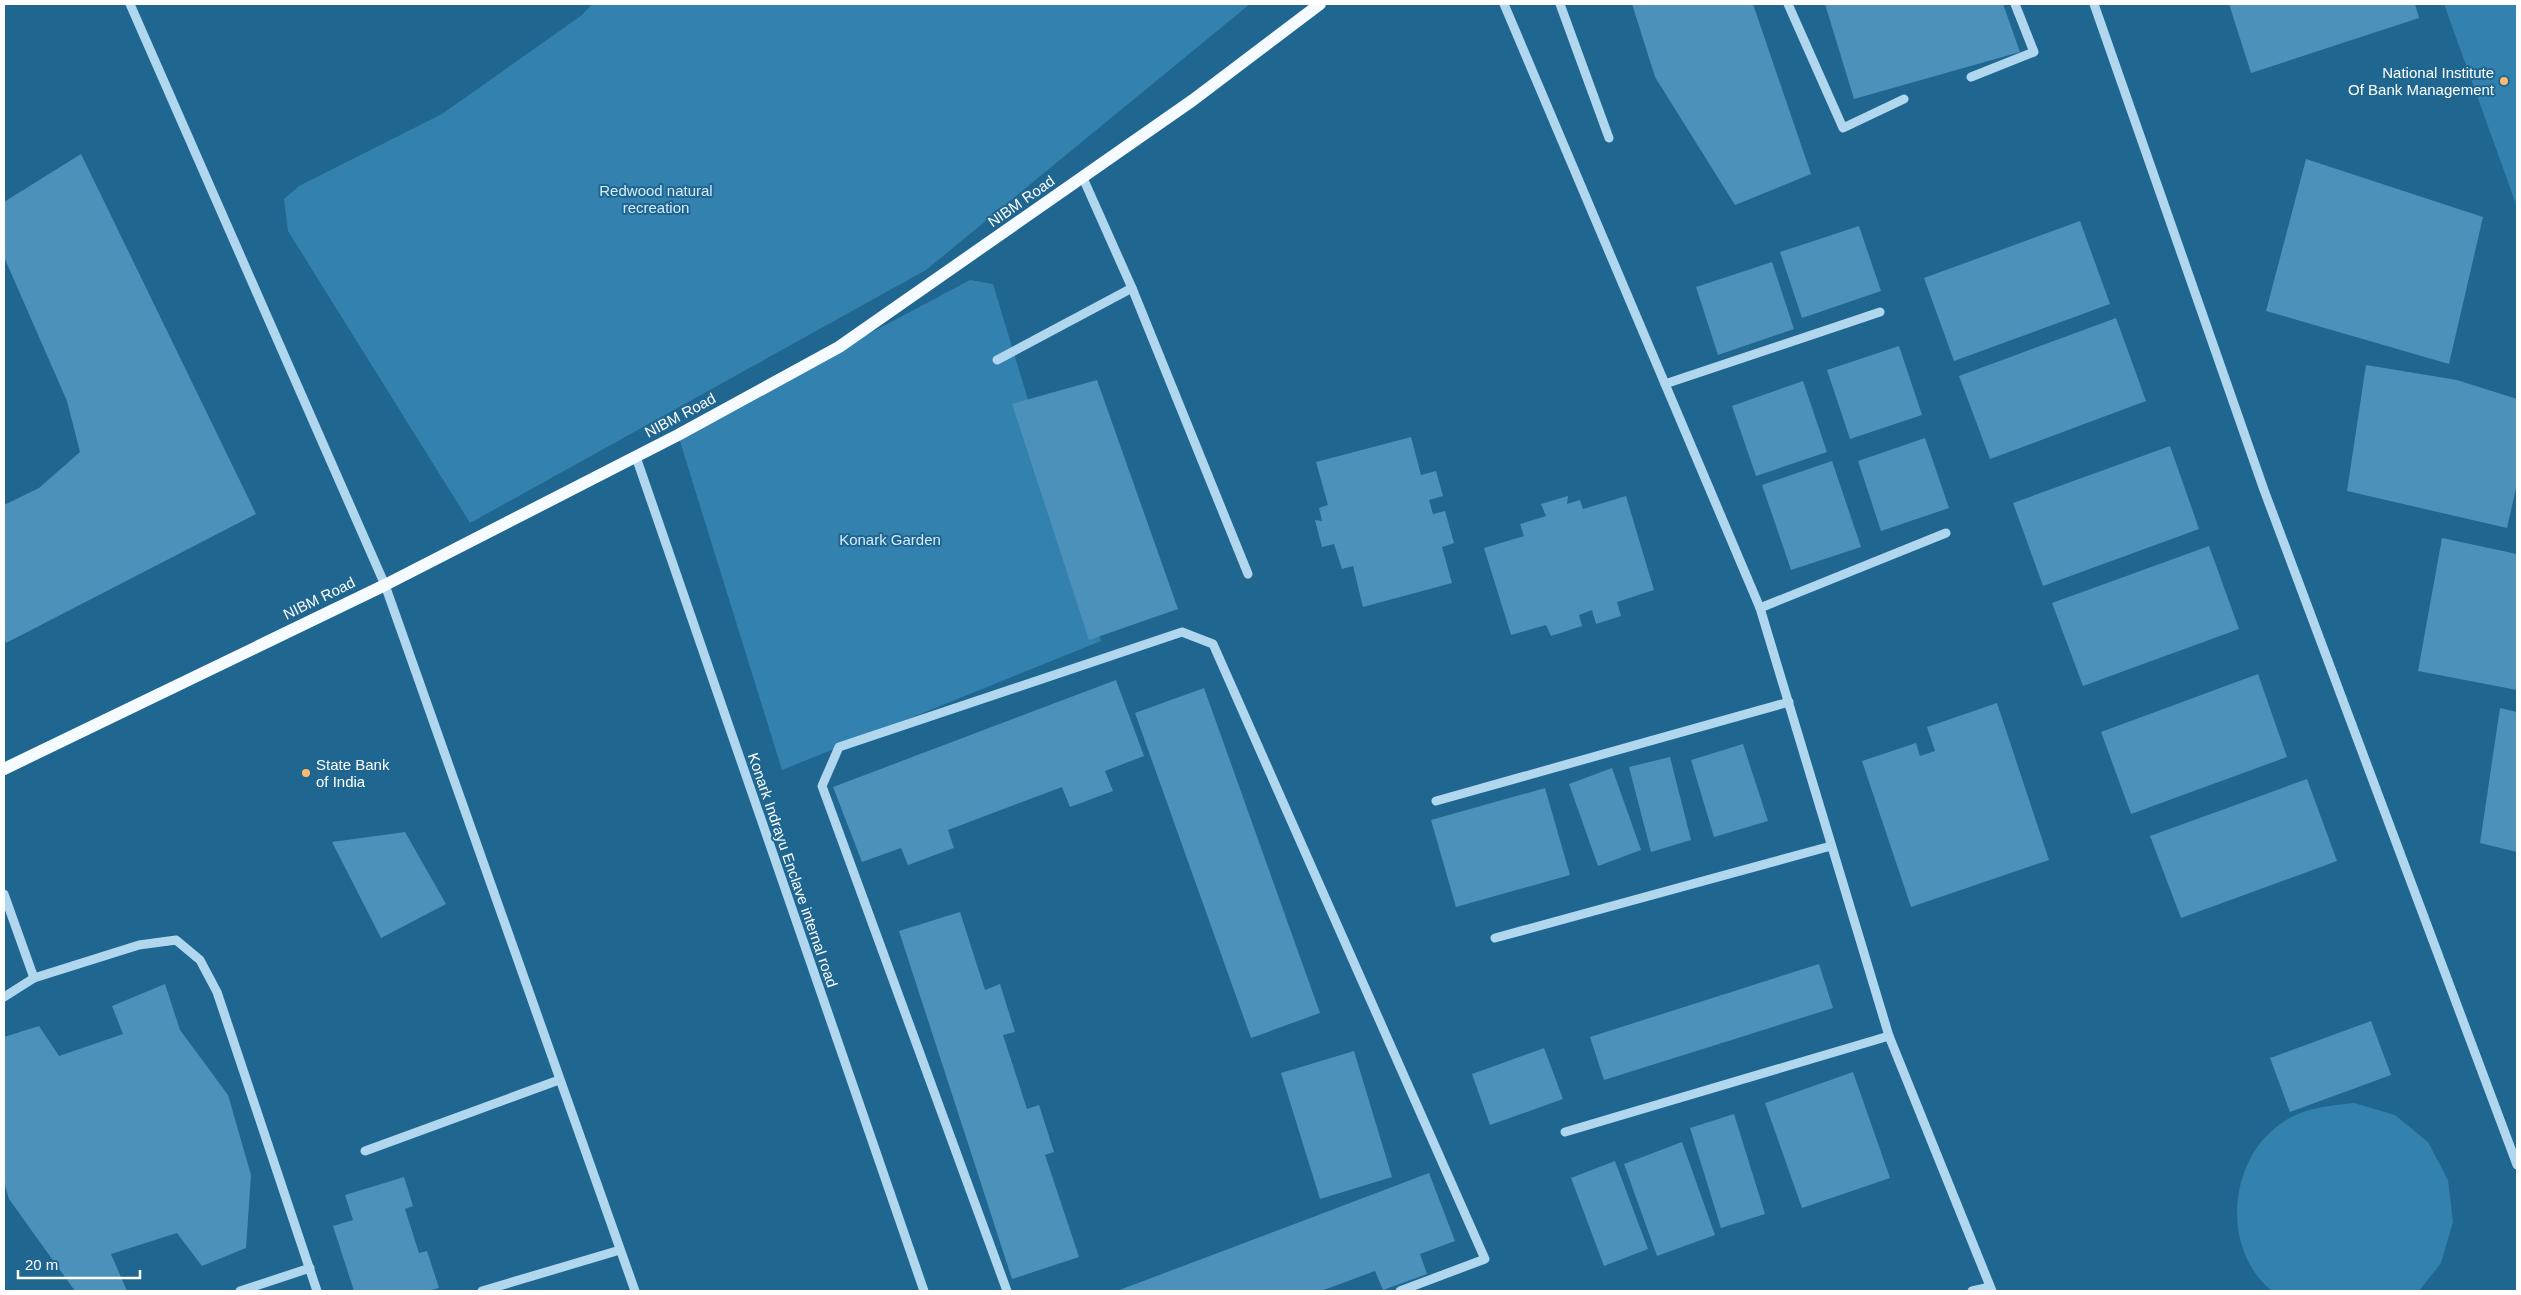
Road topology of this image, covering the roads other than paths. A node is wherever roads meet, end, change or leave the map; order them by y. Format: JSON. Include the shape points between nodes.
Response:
{"nodes":[{"id":1,"x":130,"y":4,"type":"edge"},
{"id":2,"x":1320,"y":4,"type":"edge"},
{"id":3,"x":1504,"y":4,"type":"edge"},
{"id":4,"x":1560,"y":4,"type":"edge"},
{"id":5,"x":1788,"y":4,"type":"edge"},
{"id":6,"x":2015,"y":4,"type":"edge"},
{"id":7,"x":2094,"y":4,"type":"edge"},
{"id":8,"x":1971,"y":77,"type":"dead end"},
{"id":9,"x":1904,"y":99,"type":"dead end"},
{"id":10,"x":1609,"y":138,"type":"dead end"},
{"id":11,"x":1082,"y":178,"type":"junction"},
{"id":12,"x":1132,"y":288,"type":"junction"},
{"id":13,"x":1880,"y":312,"type":"dead end"},
{"id":14,"x":997,"y":360,"type":"dead end"},
{"id":15,"x":1665,"y":384,"type":"junction"},
{"id":16,"x":636,"y":457,"type":"junction"},
{"id":17,"x":1946,"y":533,"type":"dead end"},
{"id":18,"x":1248,"y":574,"type":"dead end"},
{"id":19,"x":385,"y":585,"type":"junction"},
{"id":20,"x":1760,"y":608,"type":"junction"},
{"id":21,"x":1788,"y":702,"type":"junction"},
{"id":22,"x":4,"y":769,"type":"edge"},
{"id":23,"x":1436,"y":801,"type":"dead end"},
{"id":24,"x":1832,"y":846,"type":"junction"},
{"id":25,"x":4,"y":894,"type":"edge"},
{"id":26,"x":1495,"y":938,"type":"dead end"},
{"id":27,"x":34,"y":978,"type":"junction"},
{"id":28,"x":4,"y":997,"type":"edge"},
{"id":29,"x":1890,"y":1036,"type":"junction"},
{"id":30,"x":560,"y":1080,"type":"junction"},
{"id":31,"x":1565,"y":1132,"type":"dead end"},
{"id":32,"x":365,"y":1152,"type":"dead end"},
{"id":33,"x":2517,"y":1165,"type":"edge"},
{"id":34,"x":620,"y":1250,"type":"junction"},
{"id":35,"x":310,"y":1268,"type":"junction"},
{"id":36,"x":1991,"y":1289,"type":"edge"},
{"id":37,"x":240,"y":1291,"type":"edge"},
{"id":38,"x":317,"y":1291,"type":"edge"},
{"id":39,"x":482,"y":1291,"type":"edge"},
{"id":40,"x":634,"y":1291,"type":"edge"},
{"id":41,"x":924,"y":1291,"type":"edge"},
{"id":42,"x":1007,"y":1291,"type":"edge"},
{"id":43,"x":1400,"y":1291,"type":"edge"},
{"id":44,"x":1972,"y":1291,"type":"edge"}],
"edges":[{"from":1,"to":19,"type":"street"},
{"from":2,"to":11,"type":"main road","name":"NIBM Road","via":[[1193,100]]},
{"from":3,"to":15,"type":"street"},
{"from":4,"to":10,"type":"street"},
{"from":5,"to":9,"type":"street","via":[[1843,128]]},
{"from":6,"to":8,"type":"street","via":[[2034,52]]},
{"from":7,"to":33,"type":"street","via":[[2264,490]]},
{"from":11,"to":12,"type":"street"},
{"from":11,"to":16,"type":"main road","name":"NIBM Road","via":[[839,347]]},
{"from":12,"to":14,"type":"street"},
{"from":12,"to":18,"type":"street"},
{"from":13,"to":15,"type":"street"},
{"from":15,"to":20,"type":"street"},
{"from":16,"to":19,"type":"main road","name":"NIBM Road"},
{"from":16,"to":41,"type":"street","name":"Konark Indrayu Enclave internal road"},
{"from":17,"to":20,"type":"street"},
{"from":19,"to":22,"type":"main road","name":"NIBM Road"},
{"from":19,"to":30,"type":"street"},
{"from":20,"to":21,"type":"street"},
{"from":21,"to":23,"type":"street"},
{"from":21,"to":24,"type":"street"},
{"from":24,"to":26,"type":"street"},
{"from":24,"to":29,"type":"street"},
{"from":25,"to":27,"type":"street"},
{"from":27,"to":28,"type":"street"},
{"from":27,"to":35,"type":"street","via":[[139,945],[176,940],[200,960],[217,992]]},
{"from":29,"to":31,"type":"street"},
{"from":29,"to":36,"type":"street"},
{"from":30,"to":32,"type":"street"},
{"from":30,"to":34,"type":"street"},
{"from":34,"to":39,"type":"street"},
{"from":34,"to":40,"type":"street"},
{"from":35,"to":37,"type":"street"},
{"from":35,"to":38,"type":"street"},
{"from":36,"to":44,"type":"street"},
{"from":42,"to":43,"type":"street","via":[[822,786],[839,747],[1182,632],[1213,644],[1485,1259]]}]}
